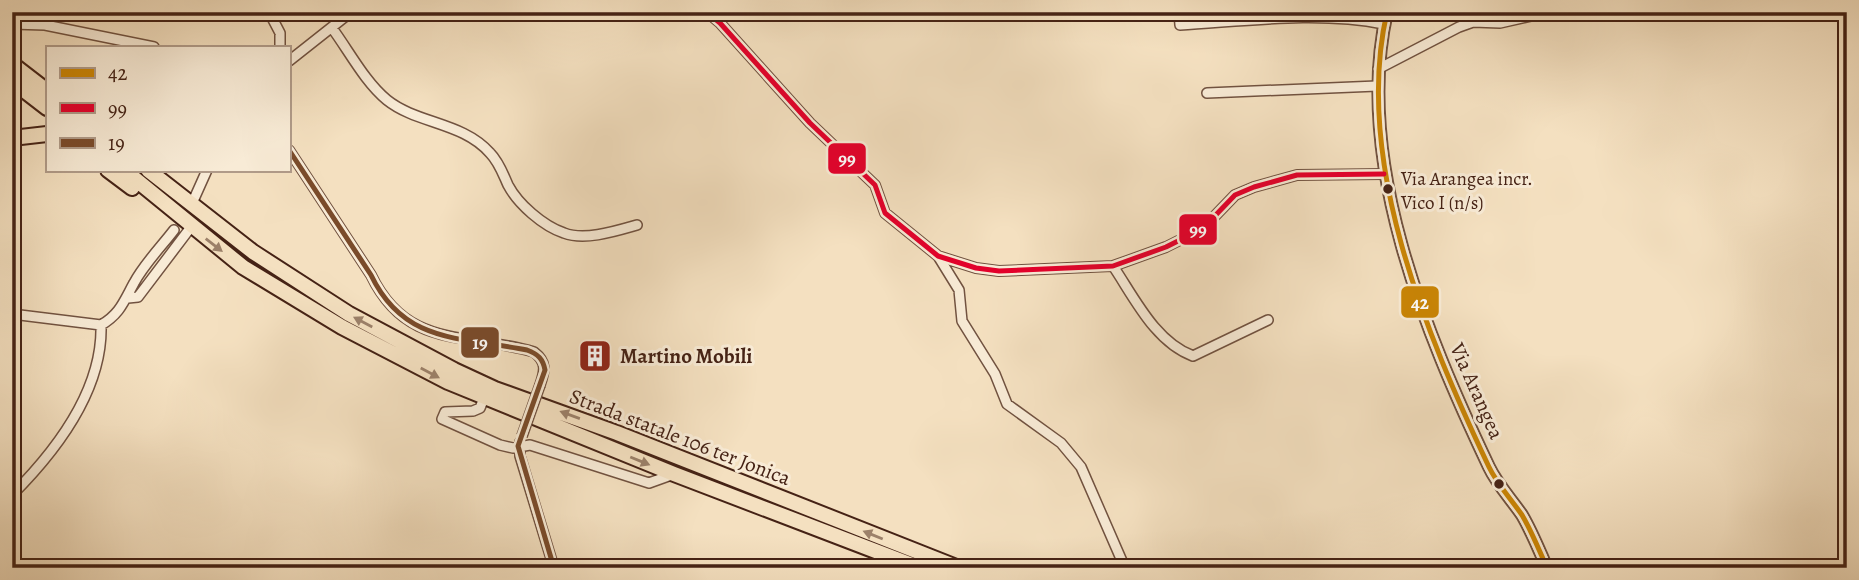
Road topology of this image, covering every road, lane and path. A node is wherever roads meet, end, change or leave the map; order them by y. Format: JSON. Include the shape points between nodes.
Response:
{"nodes":[{"id":1,"x":269,"y":12,"type":"edge"},
{"id":2,"x":351,"y":12,"type":"edge"},
{"id":3,"x":707,"y":12,"type":"edge"},
{"id":4,"x":1179,"y":12,"type":"edge"},
{"id":5,"x":1549,"y":12,"type":"edge"},
{"id":6,"x":1326,"y":15,"type":"edge"},
{"id":7,"x":1253,"y":17,"type":"edge"},
{"id":8,"x":1385,"y":18,"type":"edge"},
{"id":9,"x":12,"y":24,"type":"edge"},
{"id":10,"x":332,"y":28,"type":"junction"},
{"id":11,"x":149,"y":46,"type":"edge"},
{"id":12,"x":280,"y":46,"type":"edge"},
{"id":13,"x":290,"y":60,"type":"edge"},
{"id":14,"x":12,"y":64,"type":"edge"},
{"id":15,"x":1378,"y":69,"type":"junction"},
{"id":16,"x":12,"y":81,"type":"edge"},
{"id":17,"x":1377,"y":86,"type":"junction"},
{"id":18,"x":46,"y":90,"type":"edge"},
{"id":19,"x":1207,"y":93,"type":"dead end"},
{"id":20,"x":46,"y":107,"type":"edge"},
{"id":21,"x":46,"y":134,"type":"edge"},
{"id":22,"x":12,"y":138,"type":"edge"},
{"id":23,"x":290,"y":152,"type":"edge"},
{"id":24,"x":111,"y":172,"type":"edge"},
{"id":25,"x":126,"y":172,"type":"edge"},
{"id":26,"x":151,"y":172,"type":"edge"},
{"id":27,"x":206,"y":172,"type":"edge"},
{"id":28,"x":1384,"y":174,"type":"junction"},
{"id":29,"x":155,"y":195,"type":"junction"},
{"id":30,"x":194,"y":199,"type":"dead end"},
{"id":31,"x":637,"y":225,"type":"dead end"},
{"id":32,"x":191,"y":227,"type":"junction"},
{"id":33,"x":174,"y":230,"type":"dead end"},
{"id":34,"x":939,"y":256,"type":"junction"},
{"id":35,"x":1112,"y":266,"type":"junction"},
{"id":36,"x":128,"y":298,"type":"junction"},
{"id":37,"x":12,"y":314,"type":"edge"},
{"id":38,"x":1268,"y":320,"type":"dead end"},
{"id":39,"x":101,"y":325,"type":"junction"},
{"id":40,"x":484,"y":398,"type":"junction"},
{"id":41,"x":518,"y":446,"type":"junction"},
{"id":42,"x":674,"y":474,"type":"junction"},
{"id":43,"x":12,"y":495,"type":"edge"},
{"id":44,"x":554,"y":568,"type":"edge"},
{"id":45,"x":920,"y":568,"type":"edge"},
{"id":46,"x":959,"y":568,"type":"edge"},
{"id":47,"x":1125,"y":568,"type":"edge"},
{"id":48,"x":1547,"y":568,"type":"edge"}],
"edges":[{"from":1,"to":12,"type":"street","via":[[280,33]]},
{"from":2,"to":10,"type":"street"},
{"from":3,"to":34,"type":"street","via":[[875,185],[885,213]]},
{"from":4,"to":7,"type":"street","via":[[1180,25]]},
{"from":5,"to":15,"type":"street","via":[[1500,23],[1473,22]]},
{"from":6,"to":7,"type":"street"},
{"from":6,"to":8,"type":"street"},
{"from":8,"to":15,"type":"street","name":"Via Arangea"},
{"from":9,"to":11,"type":"street"},
{"from":10,"to":13,"type":"street"},
{"from":10,"to":31,"type":"street","via":[[387,101],[468,135],[490,152],[510,188],[547,224],[574,235],[610,233]]},
{"from":14,"to":18,"type":"main road"},
{"from":15,"to":17,"type":"street","name":"Via Arangea"},
{"from":16,"to":20,"type":"main road"},
{"from":17,"to":19,"type":"street"},
{"from":17,"to":28,"type":"street","name":"Via Arangea"},
{"from":21,"to":22,"type":"main road"},
{"from":23,"to":41,"type":"street","bridge":true,"via":[[381,297],[408,323],[427,331],[534,352],[545,370]]},
{"from":24,"to":29,"type":"main road","via":[[143,195]]},
{"from":25,"to":29,"type":"main road","name":"Strada statale 106 ter Jonica"},
{"from":46,"to":26,"type":"main road","name":"Strada statale 106 ter Jonica","one_way":true,"via":[[454,370],[349,314],[253,252]]},
{"from":27,"to":30,"type":"street"},
{"from":28,"to":35,"type":"street","via":[[1297,175],[1254,187],[1235,195],[1191,234]]},
{"from":28,"to":48,"type":"street","name":"Via Arangea","via":[[1393,218],[1435,344],[1490,470],[1522,516]]},
{"from":29,"to":32,"type":"main road","name":"Strada statale 106 ter Jonica"},
{"from":32,"to":36,"type":"street","via":[[138,297]]},
{"from":32,"to":40,"type":"main road","name":"Strada statale 106 ter Jonica","one_way":true,"via":[[243,267],[342,327]]},
{"from":33,"to":36,"type":"street"},
{"from":34,"to":35,"type":"street","via":[[999,271]]},
{"from":34,"to":47,"type":"street","via":[[959,290],[962,321],[986,356],[1007,404],[1062,443],[1080,467]]},
{"from":35,"to":38,"type":"street","via":[[1158,332],[1193,356]]},
{"from":36,"to":39,"type":"street","via":[[114,318]]},
{"from":37,"to":39,"type":"street"},
{"from":39,"to":43,"type":"street","via":[[98,351],[75,417],[45,462]]},
{"from":40,"to":41,"type":"street","via":[[480,408],[445,412],[442,419],[500,445]]},
{"from":40,"to":42,"type":"main road","name":"Strada statale 106 ter Jonica","one_way":true},
{"from":41,"to":42,"type":"street","via":[[538,447],[649,483]]},
{"from":41,"to":44,"type":"street"},
{"from":42,"to":45,"type":"main road","name":"Strada statale 106 ter Jonica"}]}
